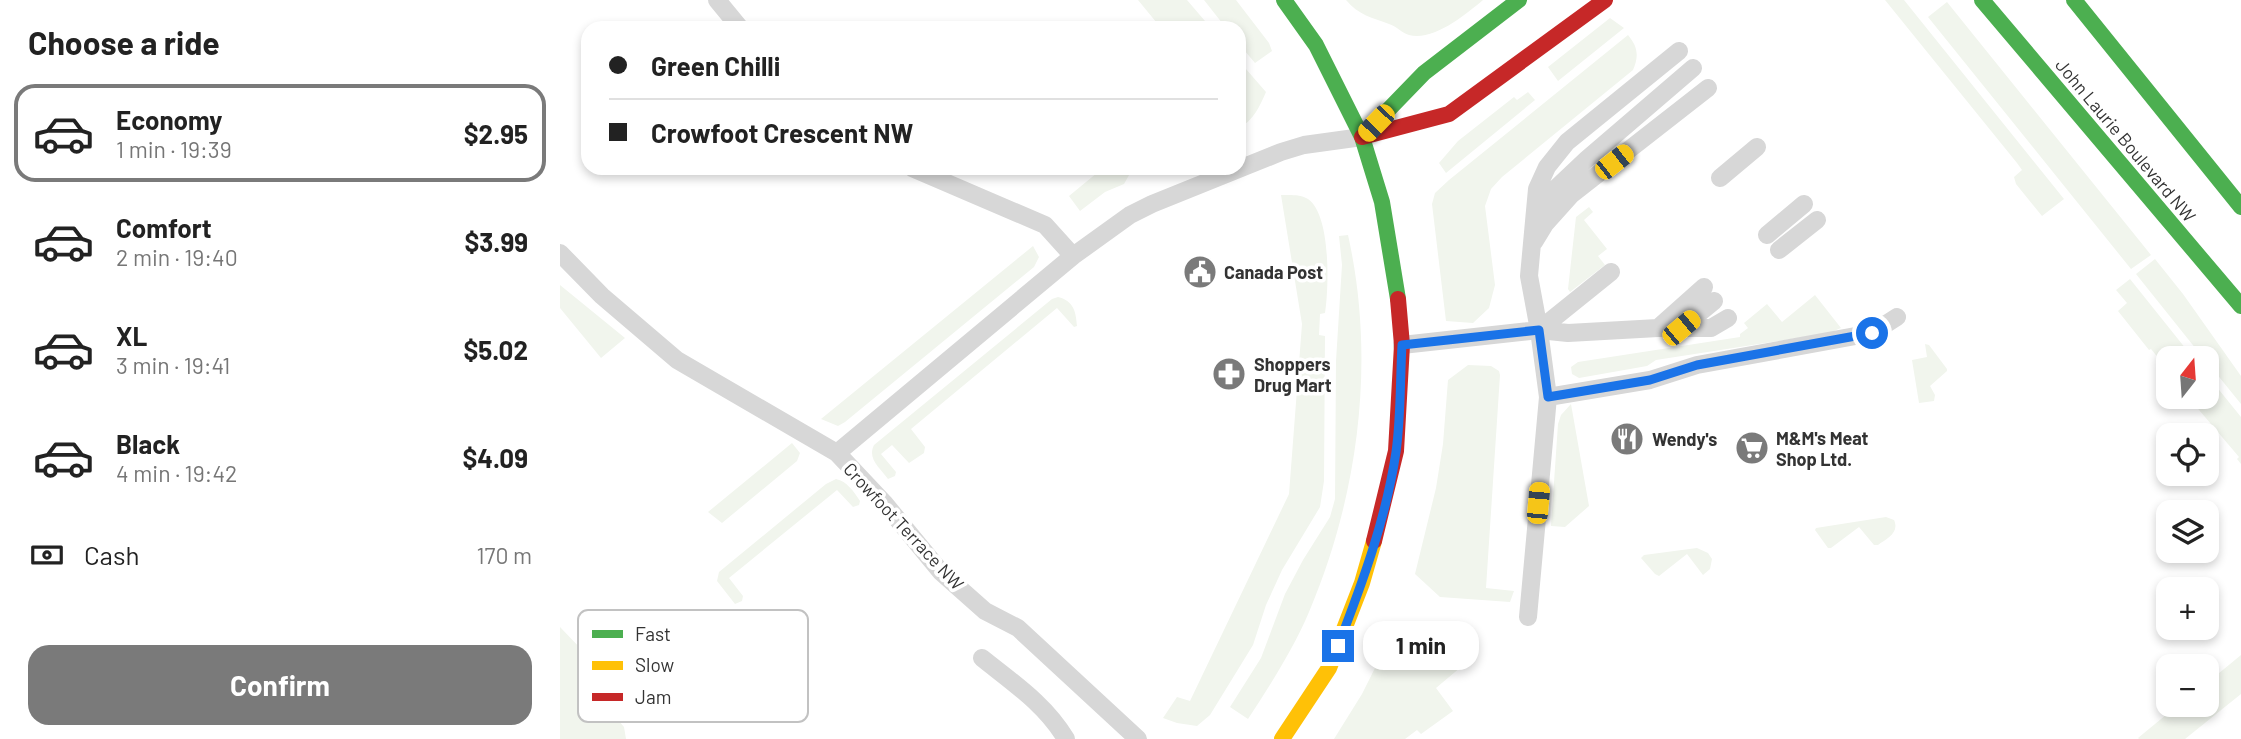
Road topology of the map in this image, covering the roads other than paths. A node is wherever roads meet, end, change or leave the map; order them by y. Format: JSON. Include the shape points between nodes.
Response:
{"nodes":[{"id":1,"x":717,"y":0,"type":"edge"},
{"id":2,"x":1284,"y":0,"type":"edge"},
{"id":3,"x":1519,"y":0,"type":"edge"},
{"id":4,"x":1605,"y":0,"type":"edge"},
{"id":5,"x":1982,"y":0,"type":"edge"},
{"id":6,"x":2074,"y":0,"type":"edge"},
{"id":7,"x":734,"y":21,"type":"edge"},
{"id":8,"x":1679,"y":51,"type":"dead end"},
{"id":9,"x":1693,"y":68,"type":"dead end"},
{"id":10,"x":1708,"y":88,"type":"dead end"},
{"id":11,"x":1362,"y":137,"type":"junction"},
{"id":12,"x":1757,"y":147,"type":"dead end"},
{"id":13,"x":1246,"y":167,"type":"edge"},
{"id":14,"x":928,"y":175,"type":"edge"},
{"id":15,"x":1226,"y":175,"type":"edge"},
{"id":16,"x":1720,"y":178,"type":"dead end"},
{"id":17,"x":1804,"y":204,"type":"dead end"},
{"id":18,"x":2241,"y":207,"type":"edge"},
{"id":19,"x":1816,"y":220,"type":"dead end"},
{"id":20,"x":1534,"y":222,"type":"junction"},
{"id":21,"x":1766,"y":235,"type":"dead end"},
{"id":22,"x":1532,"y":245,"type":"junction"},
{"id":23,"x":1779,"y":250,"type":"dead end"},
{"id":24,"x":560,"y":253,"type":"edge"},
{"id":25,"x":1073,"y":256,"type":"junction"},
{"id":26,"x":1611,"y":272,"type":"dead end"},
{"id":27,"x":2241,"y":306,"type":"edge"},
{"id":28,"x":1896,"y":317,"type":"dead end"},
{"id":29,"x":1728,"y":318,"type":"dead end"},
{"id":30,"x":1658,"y":328,"type":"junction"},
{"id":31,"x":1681,"y":328,"type":"junction"},
{"id":32,"x":1539,"y":330,"type":"junction"},
{"id":33,"x":1402,"y":345,"type":"junction"},
{"id":34,"x":1548,"y":397,"type":"junction"},
{"id":35,"x":837,"y":453,"type":"junction"},
{"id":36,"x":1528,"y":617,"type":"dead end"},
{"id":37,"x":982,"y":658,"type":"dead end"},
{"id":38,"x":1066,"y":739,"type":"edge"},
{"id":39,"x":1138,"y":739,"type":"edge"},
{"id":40,"x":1282,"y":739,"type":"edge"}],
"edges":[{"from":1,"to":7,"type":"lane"},
{"from":2,"to":11,"type":"street","via":[[1316,45]]},
{"from":3,"to":11,"type":"street","via":[[1424,73]]},
{"from":4,"to":11,"type":"street","via":[[1449,114]]},
{"from":5,"to":27,"type":"street","name":"John Laurie Boulevard NW"},
{"from":6,"to":18,"type":"street"},
{"from":8,"to":20,"type":"lane","via":[[1567,142],[1537,189]]},
{"from":9,"to":20,"type":"lane","via":[[1551,192]]},
{"from":10,"to":22,"type":"lane","via":[[1571,195]]},
{"from":11,"to":13,"type":"lane","via":[[1304,145]]},
{"from":11,"to":33,"type":"street","via":[[1382,201]]},
{"from":12,"to":16,"type":"lane"},
{"from":14,"to":25,"type":"lane","via":[[1045,225]]},
{"from":15,"to":25,"type":"lane","via":[[1130,215]]},
{"from":17,"to":21,"type":"lane"},
{"from":19,"to":23,"type":"lane"},
{"from":20,"to":22,"type":"lane"},
{"from":22,"to":32,"type":"lane","via":[[1529,276]]},
{"from":24,"to":35,"type":"lane","name":"Crowfoot Terrace NW","via":[[677,360]]},
{"from":25,"to":35,"type":"lane"},
{"from":26,"to":32,"type":"lane"},
{"from":28,"to":34,"type":"lane","via":[[1872,333]]},
{"from":29,"to":31,"type":"lane","via":[[1711,328]]},
{"from":30,"to":31,"type":"lane"},
{"from":30,"to":31,"type":"lane","via":[[1709,294]]},
{"from":30,"to":32,"type":"lane","via":[[1569,333]]},
{"from":32,"to":33,"type":"lane"},
{"from":32,"to":34,"type":"lane"},
{"from":33,"to":40,"type":"street","via":[[1396,451],[1374,545],[1329,668]]},
{"from":34,"to":36,"type":"lane"},
{"from":35,"to":39,"type":"lane","name":"Crowfoot Terrace NW","via":[[941,572],[985,611],[1018,628]]},
{"from":37,"to":38,"type":"lane","via":[[1043,708]]}]}
